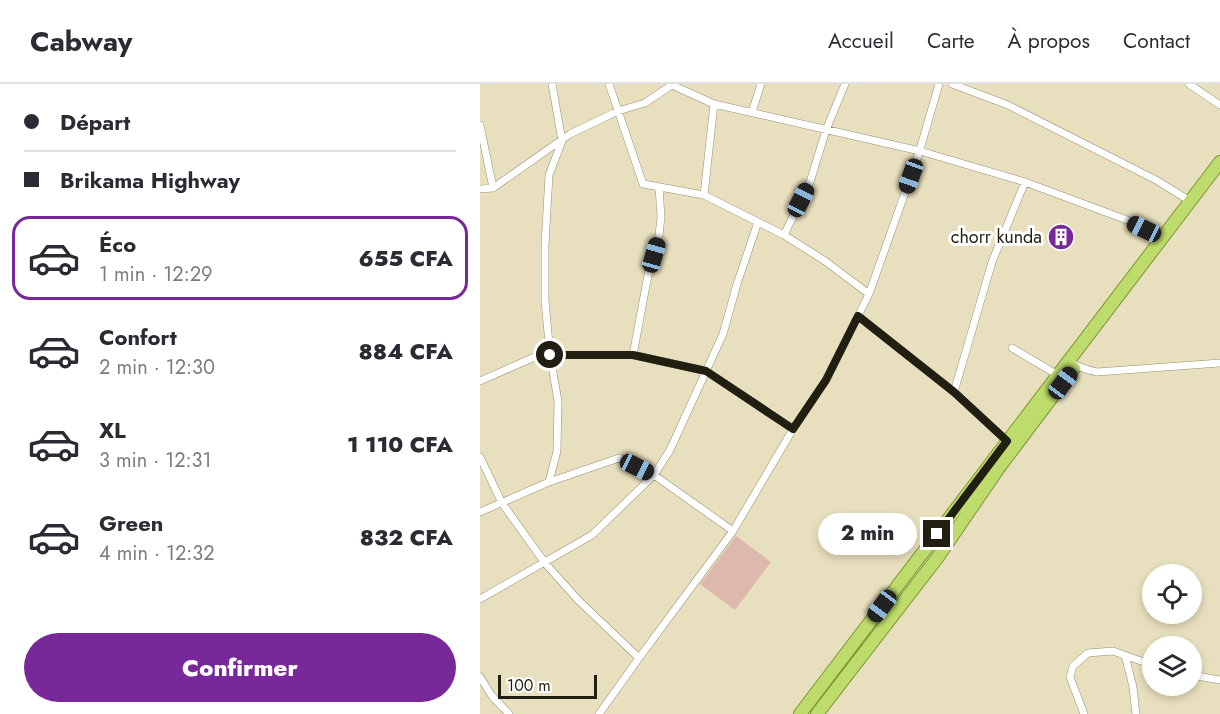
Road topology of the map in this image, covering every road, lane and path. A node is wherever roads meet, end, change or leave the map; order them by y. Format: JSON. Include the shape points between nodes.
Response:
{"nodes":[{"id":1,"x":552,"y":84,"type":"edge"},
{"id":2,"x":609,"y":84,"type":"edge"},
{"id":3,"x":672,"y":84,"type":"edge"},
{"id":4,"x":761,"y":84,"type":"edge"},
{"id":5,"x":845,"y":84,"type":"edge"},
{"id":6,"x":939,"y":84,"type":"edge"},
{"id":7,"x":952,"y":84,"type":"edge"},
{"id":8,"x":1188,"y":84,"type":"edge"},
{"id":9,"x":714,"y":104,"type":"junction"},
{"id":10,"x":1220,"y":105,"type":"edge"},
{"id":11,"x":618,"y":111,"type":"junction"},
{"id":12,"x":752,"y":112,"type":"junction"},
{"id":13,"x":480,"y":125,"type":"edge"},
{"id":14,"x":826,"y":130,"type":"junction"},
{"id":15,"x":562,"y":141,"type":"junction"},
{"id":16,"x":920,"y":151,"type":"junction"},
{"id":17,"x":1220,"y":162,"type":"edge"},
{"id":18,"x":1220,"y":175,"type":"edge"},
{"id":19,"x":1025,"y":182,"type":"junction"},
{"id":20,"x":658,"y":187,"type":"junction"},
{"id":21,"x":493,"y":188,"type":"junction"},
{"id":22,"x":480,"y":189,"type":"edge"},
{"id":23,"x":704,"y":195,"type":"junction"},
{"id":24,"x":1190,"y":201,"type":"junction"},
{"id":25,"x":758,"y":222,"type":"junction"},
{"id":26,"x":784,"y":235,"type":"junction"},
{"id":27,"x":1162,"y":238,"type":"junction"},
{"id":28,"x":869,"y":294,"type":"junction"},
{"id":29,"x":858,"y":316,"type":"junction"},
{"id":30,"x":1012,"y":348,"type":"dead end"},
{"id":31,"x":550,"y":355,"type":"junction"},
{"id":32,"x":633,"y":355,"type":"junction"},
{"id":33,"x":1073,"y":363,"type":"junction"},
{"id":34,"x":1220,"y":363,"type":"edge"},
{"id":35,"x":706,"y":371,"type":"junction"},
{"id":36,"x":1058,"y":375,"type":"junction"},
{"id":37,"x":480,"y":381,"type":"edge"},
{"id":38,"x":954,"y":392,"type":"junction"},
{"id":39,"x":793,"y":429,"type":"junction"},
{"id":40,"x":1007,"y":441,"type":"junction"},
{"id":41,"x":480,"y":457,"type":"edge"},
{"id":42,"x":654,"y":476,"type":"junction"},
{"id":43,"x":549,"y":482,"type":"junction"},
{"id":44,"x":502,"y":502,"type":"junction"},
{"id":45,"x":480,"y":512,"type":"edge"},
{"id":46,"x":733,"y":531,"type":"junction"},
{"id":47,"x":545,"y":562,"type":"junction"},
{"id":48,"x":480,"y":599,"type":"edge"},
{"id":49,"x":1125,"y":655,"type":"junction"},
{"id":50,"x":639,"y":658,"type":"junction"},
{"id":51,"x":1142,"y":661,"type":"edge"},
{"id":52,"x":480,"y":677,"type":"edge"},
{"id":53,"x":1202,"y":677,"type":"edge"},
{"id":54,"x":1220,"y":680,"type":"edge"},
{"id":55,"x":509,"y":714,"type":"edge"},
{"id":56,"x":599,"y":714,"type":"edge"},
{"id":57,"x":800,"y":714,"type":"edge"},
{"id":58,"x":817,"y":714,"type":"edge"},
{"id":59,"x":1084,"y":714,"type":"edge"},
{"id":60,"x":1136,"y":714,"type":"edge"}],
"edges":[{"from":1,"to":15,"type":"street"},
{"from":2,"to":11,"type":"street"},
{"from":3,"to":9,"type":"street"},
{"from":3,"to":11,"type":"street","via":[[645,103]]},
{"from":4,"to":12,"type":"street"},
{"from":5,"to":14,"type":"street"},
{"from":6,"to":16,"type":"street"},
{"from":7,"to":24,"type":"street","via":[[1008,105]]},
{"from":8,"to":10,"type":"street"},
{"from":9,"to":12,"type":"street"},
{"from":9,"to":23,"type":"street"},
{"from":11,"to":15,"type":"street"},
{"from":11,"to":20,"type":"street","via":[[643,184]]},
{"from":12,"to":14,"type":"street"},
{"from":13,"to":21,"type":"street"},
{"from":14,"to":16,"type":"street"},
{"from":14,"to":26,"type":"street","via":[[810,182]]},
{"from":15,"to":21,"type":"street"},
{"from":15,"to":31,"type":"street","via":[[549,175],[545,245]]},
{"from":16,"to":19,"type":"street"},
{"from":16,"to":28,"type":"street"},
{"from":17,"to":24,"type":"highway"},
{"from":18,"to":33,"type":"highway"},
{"from":19,"to":27,"type":"street","via":[[1127,220]]},
{"from":19,"to":38,"type":"street","via":[[992,262]]},
{"from":20,"to":23,"type":"street"},
{"from":20,"to":32,"type":"street","via":[[659,235]]},
{"from":21,"to":22,"type":"street"},
{"from":23,"to":25,"type":"street"},
{"from":24,"to":27,"type":"highway"},
{"from":25,"to":26,"type":"street"},
{"from":25,"to":35,"type":"street","via":[[723,334]]},
{"from":26,"to":28,"type":"street"},
{"from":27,"to":33,"type":"highway"},
{"from":28,"to":29,"type":"street"},
{"from":29,"to":38,"type":"street"},
{"from":29,"to":39,"type":"street","via":[[826,380]]},
{"from":30,"to":36,"type":"street"},
{"from":31,"to":32,"type":"street"},
{"from":31,"to":37,"type":"street","via":[[539,355]]},
{"from":31,"to":43,"type":"street","via":[[558,425],[557,452]]},
{"from":32,"to":35,"type":"street"},
{"from":33,"to":34,"type":"street","via":[[1097,372]]},
{"from":33,"to":36,"type":"highway"},
{"from":33,"to":58,"type":"highway","via":[[938,557]]},
{"from":35,"to":39,"type":"street"},
{"from":35,"to":42,"type":"street"},
{"from":36,"to":40,"type":"highway"},
{"from":38,"to":40,"type":"street"},
{"from":39,"to":46,"type":"street"},
{"from":40,"to":57,"type":"highway"},
{"from":41,"to":44,"type":"street"},
{"from":42,"to":43,"type":"street","via":[[619,458]]},
{"from":42,"to":46,"type":"street"},
{"from":42,"to":47,"type":"street","via":[[592,535]]},
{"from":43,"to":44,"type":"street"},
{"from":44,"to":45,"type":"street"},
{"from":44,"to":47,"type":"street"},
{"from":46,"to":50,"type":"street"},
{"from":47,"to":48,"type":"street"},
{"from":47,"to":50,"type":"street","via":[[578,600]]},
{"from":49,"to":51,"type":"street"},
{"from":49,"to":59,"type":"street","via":[[1113,651],[1088,653],[1073,666],[1070,677]]},
{"from":49,"to":60,"type":"street"},
{"from":50,"to":56,"type":"street"},
{"from":52,"to":55,"type":"street"},
{"from":53,"to":54,"type":"street"}]}
